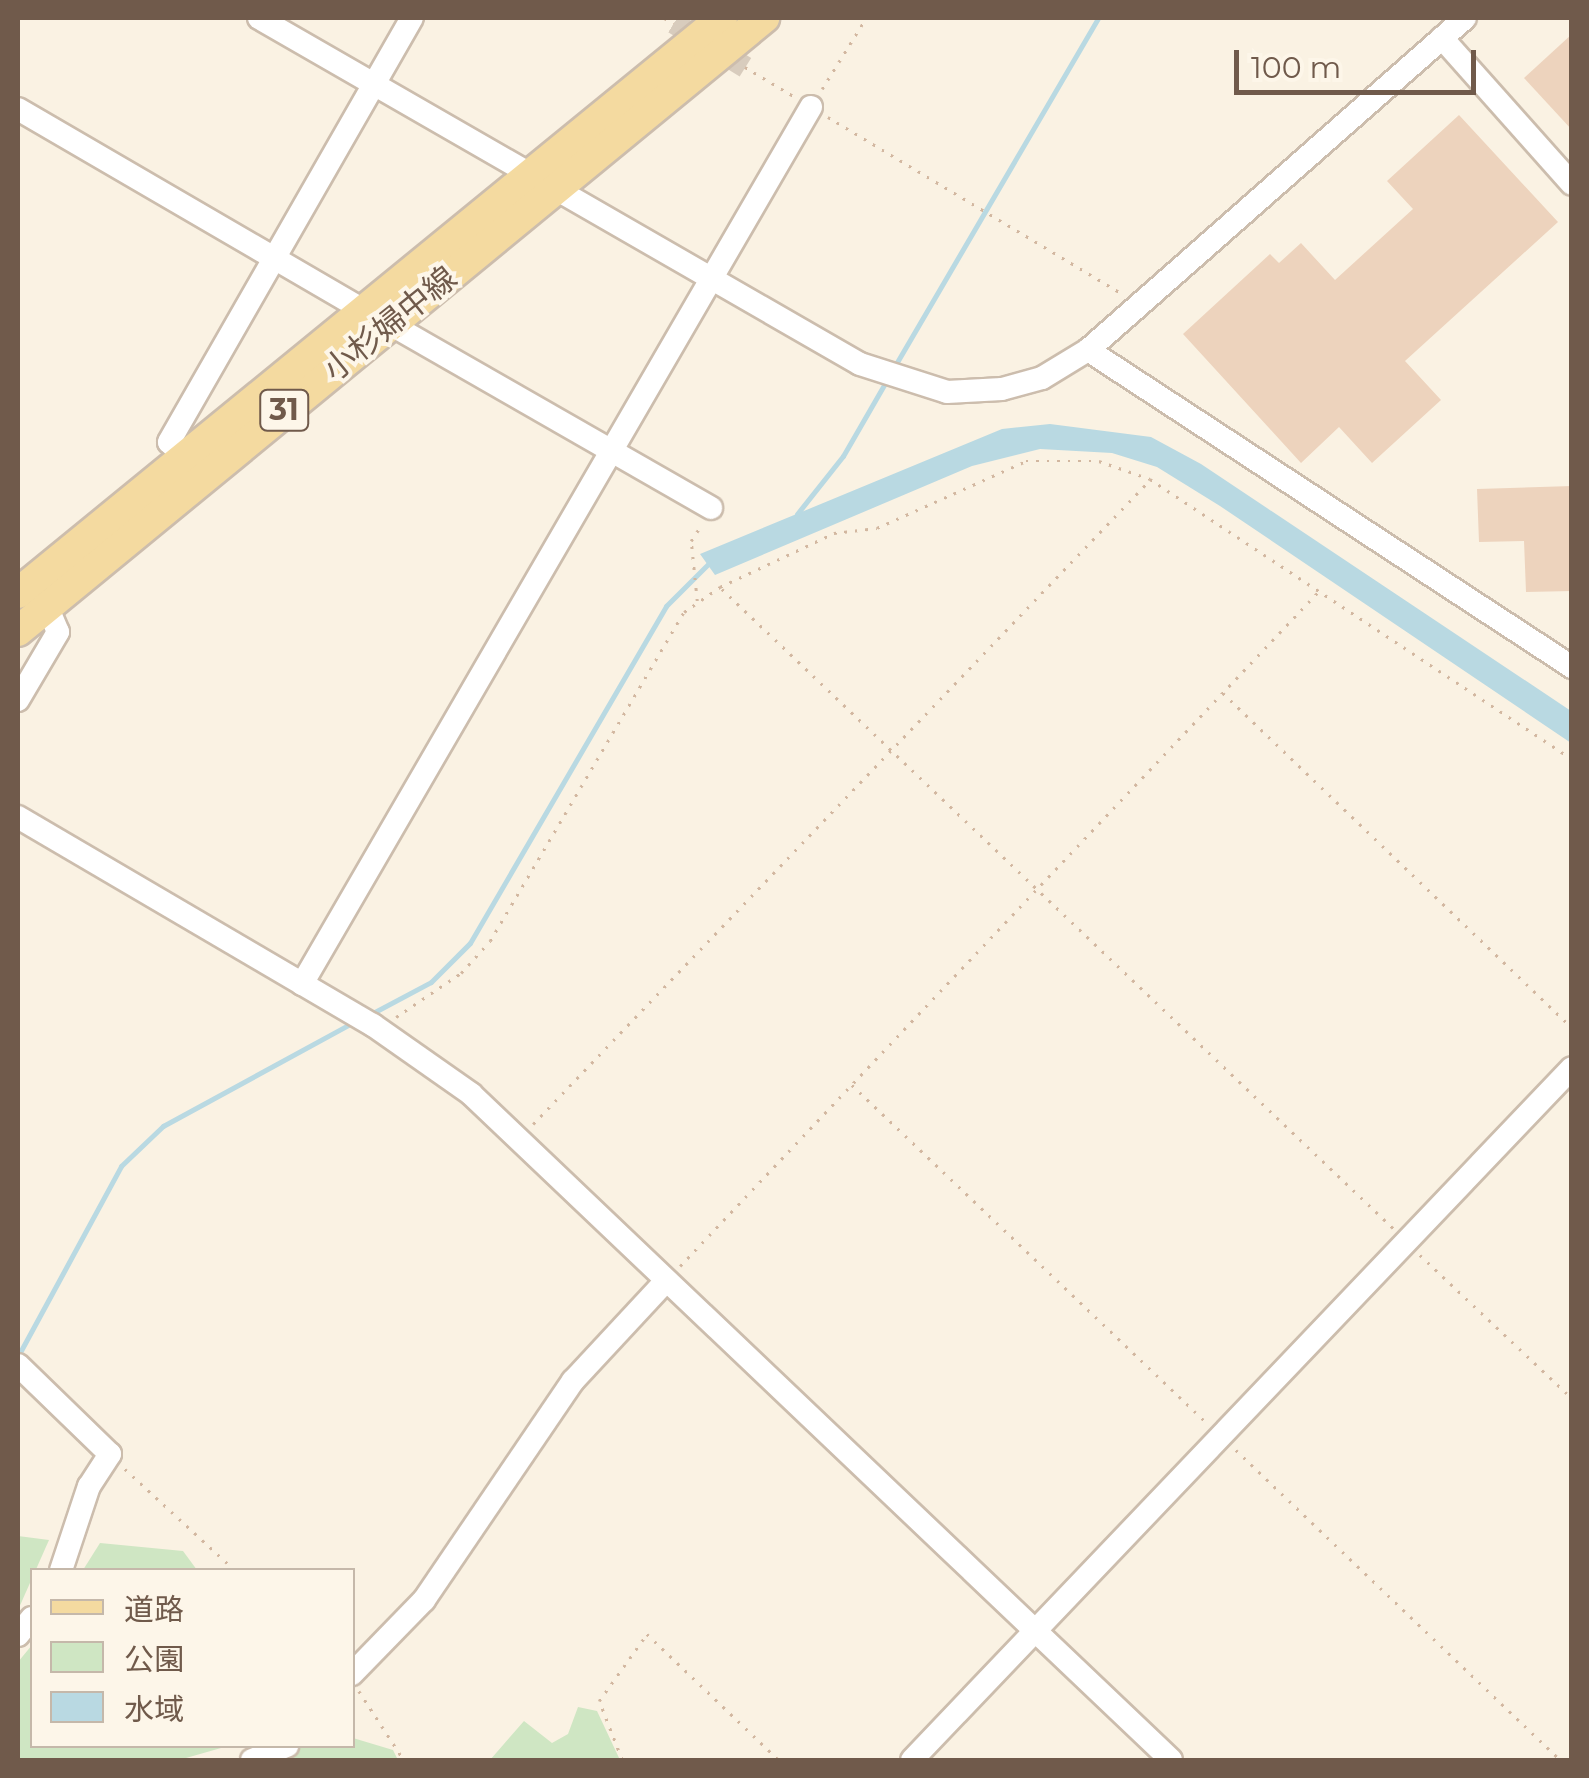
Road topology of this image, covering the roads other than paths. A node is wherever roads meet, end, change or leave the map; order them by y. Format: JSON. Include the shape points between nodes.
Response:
{"nodes":[{"id":1,"x":259,"y":18,"type":"edge"},
{"id":2,"x":412,"y":18,"type":"edge"},
{"id":3,"x":722,"y":18,"type":"edge"},
{"id":4,"x":764,"y":18,"type":"edge"},
{"id":5,"x":1465,"y":18,"type":"edge"},
{"id":6,"x":1442,"y":38,"type":"junction"},
{"id":7,"x":372,"y":84,"type":"junction"},
{"id":8,"x":811,"y":107,"type":"road end"},
{"id":9,"x":18,"y":109,"type":"edge"},
{"id":10,"x":1572,"y":184,"type":"edge"},
{"id":11,"x":541,"y":185,"type":"junction"},
{"id":12,"x":272,"y":257,"type":"junction"},
{"id":13,"x":710,"y":281,"type":"junction"},
{"id":14,"x":377,"y":318,"type":"junction"},
{"id":15,"x":1088,"y":350,"type":"junction"},
{"id":16,"x":611,"y":452,"type":"junction"},
{"id":17,"x":186,"y":458,"type":"junction"},
{"id":18,"x":711,"y":508,"type":"road end"},
{"id":19,"x":18,"y":593,"type":"edge"},
{"id":20,"x":47,"y":606,"type":"junction"},
{"id":21,"x":18,"y":631,"type":"edge"},
{"id":22,"x":1572,"y":667,"type":"edge"},
{"id":23,"x":18,"y":700,"type":"edge"},
{"id":24,"x":18,"y":817,"type":"edge"},
{"id":25,"x":302,"y":984,"type":"junction"},
{"id":26,"x":1572,"y":1068,"type":"edge"},
{"id":27,"x":666,"y":1282,"type":"junction"},
{"id":28,"x":18,"y":1365,"type":"edge"},
{"id":29,"x":62,"y":1568,"type":"edge"},
{"id":30,"x":1035,"y":1630,"type":"junction"},
{"id":31,"x":355,"y":1675,"type":"edge"},
{"id":32,"x":282,"y":1748,"type":"edge"},
{"id":33,"x":252,"y":1760,"type":"edge"},
{"id":34,"x":912,"y":1760,"type":"edge"},
{"id":35,"x":1170,"y":1760,"type":"edge"}],
"edges":[{"from":1,"to":7,"type":"street"},
{"from":2,"to":7,"type":"street"},
{"from":3,"to":11,"type":"main road","name":"小杉婦中線","number":"31"},
{"from":4,"to":11,"type":"main road","name":"小杉婦中線","number":"31"},
{"from":5,"to":6,"type":"street"},
{"from":6,"to":10,"type":"street"},
{"from":6,"to":15,"type":"street"},
{"from":7,"to":11,"type":"street"},
{"from":7,"to":12,"type":"street"},
{"from":8,"to":13,"type":"street"},
{"from":9,"to":12,"type":"street"},
{"from":11,"to":13,"type":"street"},
{"from":11,"to":14,"type":"main road","name":"小杉婦中線","number":"31"},
{"from":12,"to":14,"type":"street"},
{"from":12,"to":17,"type":"street","via":[[169,442]]},
{"from":13,"to":15,"type":"street","via":[[860,364],[947,392],[1002,389],[1042,378]]},
{"from":13,"to":16,"type":"street"},
{"from":14,"to":16,"type":"street"},
{"from":14,"to":17,"type":"main road","name":"小杉婦中線","number":"31"},
{"from":14,"to":20,"type":"main road","name":"小杉婦中線","number":"31"},
{"from":15,"to":22,"type":"street"},
{"from":16,"to":18,"type":"street"},
{"from":16,"to":25,"type":"street"},
{"from":17,"to":19,"type":"main road","name":"小杉婦中線","number":"31"},
{"from":20,"to":21,"type":"main road","name":"小杉婦中線","number":"31"},
{"from":20,"to":23,"type":"street","via":[[58,632]]},
{"from":24,"to":25,"type":"street"},
{"from":25,"to":27,"type":"street","via":[[471,1094]]},
{"from":26,"to":30,"type":"street"},
{"from":27,"to":30,"type":"street"},
{"from":27,"to":31,"type":"street","via":[[573,1381],[424,1600]]},
{"from":28,"to":29,"type":"street","via":[[110,1454],[89,1486]]},
{"from":30,"to":34,"type":"street"},
{"from":30,"to":35,"type":"street"},
{"from":32,"to":33,"type":"street"}]}
